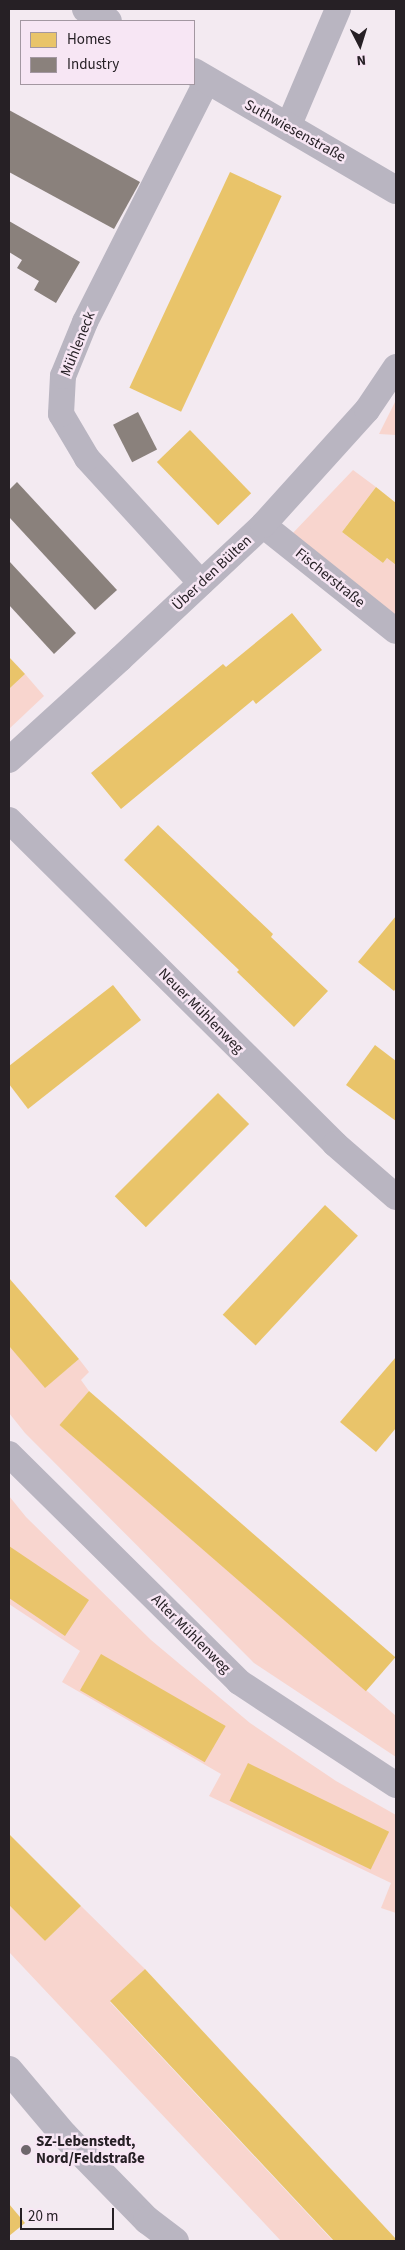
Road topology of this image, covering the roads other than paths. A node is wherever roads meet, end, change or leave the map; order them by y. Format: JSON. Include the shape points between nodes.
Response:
{"nodes":[{"id":1,"x":86,"y":9,"type":"edge"},
{"id":2,"x":338,"y":9,"type":"edge"},
{"id":3,"x":106,"y":20,"type":"edge"},
{"id":4,"x":201,"y":77,"type":"edge"},
{"id":5,"x":288,"y":127,"type":"junction"},
{"id":6,"x":396,"y":190,"type":"edge"},
{"id":7,"x":396,"y":367,"type":"edge"},
{"id":8,"x":263,"y":525,"type":"junction"},
{"id":9,"x":201,"y":583,"type":"junction"},
{"id":10,"x":396,"y":632,"type":"edge"},
{"id":11,"x":9,"y":760,"type":"edge"},
{"id":12,"x":9,"y":820,"type":"edge"},
{"id":13,"x":396,"y":1197,"type":"edge"},
{"id":14,"x":9,"y":1454,"type":"edge"},
{"id":15,"x":396,"y":1785,"type":"edge"},
{"id":16,"x":9,"y":2070,"type":"edge"},
{"id":17,"x":175,"y":2241,"type":"edge"}],
"edges":[{"from":1,"to":3,"type":"street"},
{"from":2,"to":5,"type":"street"},
{"from":4,"to":5,"type":"street","name":"Suthwiesenstraße"},
{"from":4,"to":9,"type":"street","name":"Mühleneck","via":[[85,322],[63,376],[61,414],[87,458]]},
{"from":5,"to":6,"type":"street","name":"Suthwiesenstraße"},
{"from":7,"to":8,"type":"street","name":"Über den Bülten","via":[[367,410]]},
{"from":8,"to":9,"type":"street","name":"Über den Bülten"},
{"from":8,"to":10,"type":"street","name":"Fischerstraße"},
{"from":9,"to":11,"type":"street","name":"Über den Bülten"},
{"from":12,"to":13,"type":"street","name":"Neuer Mühlenweg","via":[[335,1144]]},
{"from":14,"to":15,"type":"street","name":"Alter Mühlenweg","via":[[239,1682]]},
{"from":16,"to":17,"type":"street","via":[[64,2134],[147,2220]]}]}
